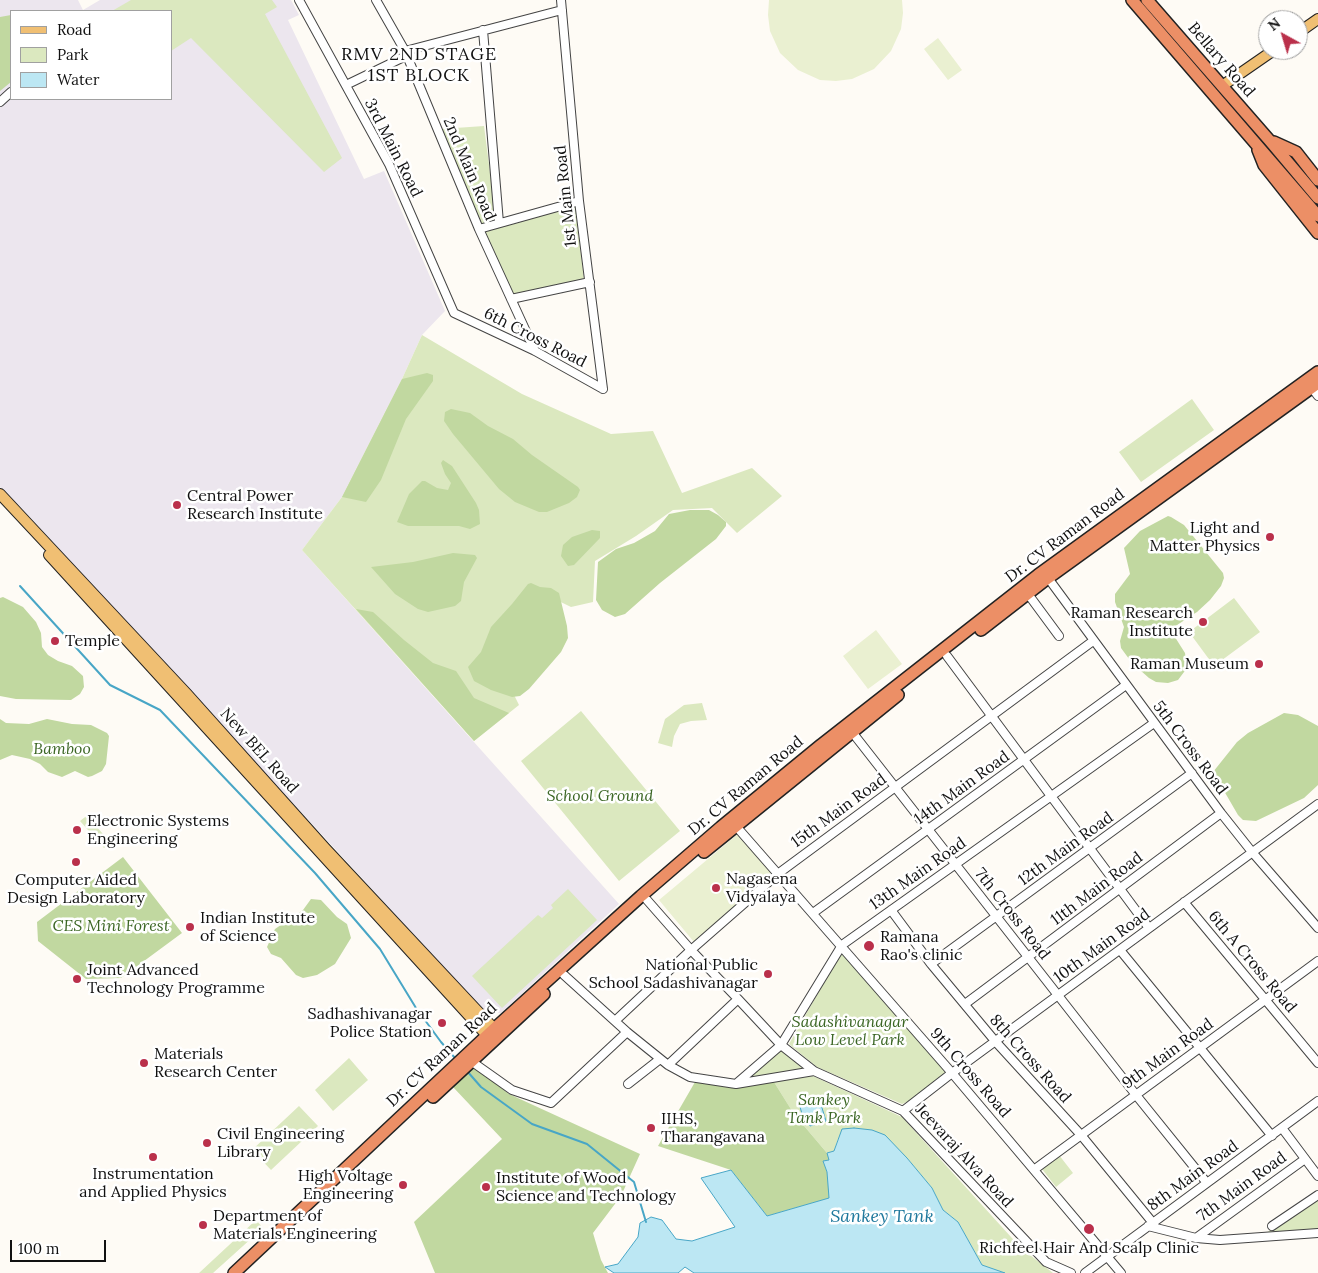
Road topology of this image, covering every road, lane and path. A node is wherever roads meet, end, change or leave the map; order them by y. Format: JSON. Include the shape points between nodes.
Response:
{"nodes":[{"id":1,"x":299,"y":0,"type":"edge"},
{"id":2,"x":376,"y":0,"type":"edge"},
{"id":3,"x":561,"y":0,"type":"edge"},
{"id":4,"x":1132,"y":0,"type":"edge"},
{"id":5,"x":1147,"y":0,"type":"edge"},
{"id":6,"x":562,"y":10,"type":"junction"},
{"id":7,"x":483,"y":30,"type":"junction"},
{"id":8,"x":406,"y":54,"type":"junction"},
{"id":9,"x":1260,"y":60,"type":"edge"},
{"id":10,"x":346,"y":85,"type":"junction"},
{"id":11,"x":1222,"y":86,"type":"junction"},
{"id":12,"x":10,"y":93,"type":"edge"},
{"id":13,"x":0,"y":102,"type":"edge"},
{"id":14,"x":1253,"y":140,"type":"junction"},
{"id":15,"x":1270,"y":140,"type":"junction"},
{"id":16,"x":1318,"y":180,"type":"edge"},
{"id":17,"x":1318,"y":198,"type":"edge"},
{"id":18,"x":579,"y":201,"type":"junction"},
{"id":19,"x":1318,"y":216,"type":"edge"},
{"id":20,"x":499,"y":223,"type":"junction"},
{"id":21,"x":479,"y":229,"type":"junction"},
{"id":22,"x":1318,"y":233,"type":"edge"},
{"id":23,"x":590,"y":282,"type":"junction"},
{"id":24,"x":511,"y":299,"type":"junction"},
{"id":25,"x":454,"y":313,"type":"joint"},
{"id":26,"x":534,"y":351,"type":"junction"},
{"id":27,"x":1318,"y":372,"type":"edge"},
{"id":28,"x":604,"y":389,"type":"joint"},
{"id":29,"x":1316,"y":389,"type":"edge"},
{"id":30,"x":0,"y":494,"type":"edge"},
{"id":31,"x":0,"y":502,"type":"edge"},
{"id":32,"x":1048,"y":578,"type":"junction"},
{"id":33,"x":1028,"y":594,"type":"junction"},
{"id":34,"x":1059,"y":636,"type":"dead end"},
{"id":35,"x":1093,"y":641,"type":"junction"},
{"id":36,"x":947,"y":656,"type":"junction"},
{"id":37,"x":1126,"y":685,"type":"junction"},
{"id":38,"x":993,"y":715,"type":"junction"},
{"id":39,"x":1154,"y":723,"type":"junction"},
{"id":40,"x":852,"y":732,"type":"junction"},
{"id":41,"x":1025,"y":759,"type":"junction"},
{"id":42,"x":1192,"y":773,"type":"junction"},
{"id":43,"x":895,"y":787,"type":"junction"},
{"id":44,"x":1052,"y":796,"type":"junction"},
{"id":45,"x":1318,"y":804,"type":"edge"},
{"id":46,"x":1221,"y":813,"type":"junction"},
{"id":47,"x":735,"y":825,"type":"junction"},
{"id":48,"x":928,"y":830,"type":"junction"},
{"id":49,"x":1090,"y":848,"type":"junction"},
{"id":50,"x":1252,"y":852,"type":"junction"},
{"id":51,"x":955,"y":864,"type":"junction"},
{"id":52,"x":779,"y":873,"type":"junction"},
{"id":53,"x":1120,"y":889,"type":"junction"},
{"id":54,"x":646,"y":900,"type":"junction"},
{"id":55,"x":1184,"y":902,"type":"junction"},
{"id":56,"x":891,"y":910,"type":"junction"},
{"id":57,"x":814,"y":913,"type":"junction"},
{"id":58,"x":996,"y":916,"type":"junction"},
{"id":59,"x":1149,"y":928,"type":"junction"},
{"id":60,"x":1318,"y":928,"type":"edge"},
{"id":61,"x":842,"y":945,"type":"junction"},
{"id":62,"x":691,"y":950,"type":"junction"},
{"id":63,"x":1120,"y":950,"type":"junction"},
{"id":64,"x":1028,"y":957,"type":"junction"},
{"id":65,"x":1318,"y":961,"type":"edge"},
{"id":66,"x":931,"y":964,"type":"junction"},
{"id":67,"x":566,"y":978,"type":"junction"},
{"id":68,"x":1058,"y":995,"type":"junction"},
{"id":69,"x":738,"y":999,"type":"junction"},
{"id":70,"x":1266,"y":1000,"type":"junction"},
{"id":71,"x":965,"y":1004,"type":"junction"},
{"id":72,"x":616,"y":1021,"type":"junction"},
{"id":73,"x":627,"y":1032,"type":"junction"},
{"id":74,"x":493,"y":1035,"type":"junction"},
{"id":75,"x":995,"y":1042,"type":"junction"},
{"id":76,"x":781,"y":1045,"type":"junction"},
{"id":77,"x":1200,"y":1048,"type":"junction"},
{"id":78,"x":660,"y":1059,"type":"junction"},
{"id":79,"x":1318,"y":1063,"type":"edge"},
{"id":80,"x":463,"y":1064,"type":"junction"},
{"id":81,"x":668,"y":1066,"type":"junction"},
{"id":82,"x":814,"y":1071,"type":"junction"},
{"id":83,"x":952,"y":1073,"type":"junction"},
{"id":84,"x":628,"y":1084,"type":"dead end"},
{"id":85,"x":736,"y":1084,"type":"junction"},
{"id":86,"x":1136,"y":1095,"type":"junction"},
{"id":87,"x":1318,"y":1101,"type":"edge"},
{"id":88,"x":903,"y":1111,"type":"junction"},
{"id":89,"x":1282,"y":1128,"type":"junction"},
{"id":90,"x":1081,"y":1136,"type":"junction"},
{"id":91,"x":1272,"y":1136,"type":"junction"},
{"id":92,"x":1305,"y":1159,"type":"junction"},
{"id":93,"x":1035,"y":1169,"type":"junction"},
{"id":94,"x":1318,"y":1176,"type":"edge"},
{"id":95,"x":1207,"y":1183,"type":"junction"},
{"id":96,"x":1318,"y":1194,"type":"edge"},
{"id":97,"x":1151,"y":1224,"type":"junction"},
{"id":98,"x":1272,"y":1226,"type":"dead end"},
{"id":99,"x":1318,"y":1233,"type":"edge"},
{"id":100,"x":1196,"y":1238,"type":"junction"},
{"id":101,"x":1108,"y":1256,"type":"junction"},
{"id":102,"x":234,"y":1273,"type":"edge"},
{"id":103,"x":243,"y":1273,"type":"edge"},
{"id":104,"x":1071,"y":1273,"type":"edge"},
{"id":105,"x":1085,"y":1273,"type":"edge"},
{"id":106,"x":1121,"y":1273,"type":"edge"}],
"edges":[{"from":1,"to":10,"type":"street","name":"3rd Main Road"},
{"from":2,"to":8,"type":"street","name":"2nd Main Road"},
{"from":3,"to":6,"type":"street","name":"1st Main Road"},
{"from":4,"to":14,"type":"highway","name":"Bellary Road"},
{"from":5,"to":11,"type":"highway","name":"Bellary Road"},
{"from":6,"to":7,"type":"street"},
{"from":6,"to":18,"type":"street","name":"1st Main Road"},
{"from":7,"to":8,"type":"street"},
{"from":7,"to":20,"type":"street"},
{"from":8,"to":10,"type":"street"},
{"from":8,"to":21,"type":"street","name":"2nd Main Road"},
{"from":9,"to":11,"type":"main road"},
{"from":10,"to":25,"type":"street","name":"3rd Main Road","via":[[389,164]]},
{"from":11,"to":15,"type":"highway","name":"Bellary Road"},
{"from":12,"to":13,"type":"street"},
{"from":14,"to":19,"type":"highway","name":"Bellary Road"},
{"from":14,"to":22,"type":"highway","via":[[1264,165]]},
{"from":15,"to":16,"type":"highway","via":[[1296,152]]},
{"from":15,"to":17,"type":"highway","name":"Bellary Road"},
{"from":18,"to":20,"type":"street"},
{"from":18,"to":23,"type":"street","name":"1st Main Road"},
{"from":20,"to":21,"type":"street"},
{"from":21,"to":24,"type":"street","name":"2nd Main Road"},
{"from":23,"to":24,"type":"street"},
{"from":23,"to":28,"type":"street","name":"1st Main Road"},
{"from":24,"to":26,"type":"street","name":"2nd Main Road"},
{"from":25,"to":26,"type":"street","name":"6th Cross Road"},
{"from":26,"to":28,"type":"street","name":"6th Cross Road"},
{"from":27,"to":74,"type":"highway","name":"Dr. CV Raman Road","via":[[1038,575],[801,760],[641,896]]},
{"from":29,"to":32,"type":"highway","name":"Dr. CV Raman Road"},
{"from":30,"to":74,"type":"main road","name":"New BEL Road","via":[[187,694]]},
{"from":31,"to":74,"type":"main road","name":"New BEL Road"},
{"from":32,"to":33,"type":"highway","name":"Dr. CV Raman Road"},
{"from":32,"to":35,"type":"street","name":"5th Cross Road"},
{"from":33,"to":34,"type":"street"},
{"from":33,"to":36,"type":"highway","name":"Dr. CV Raman Road"},
{"from":35,"to":37,"type":"street","name":"5th Cross Road"},
{"from":35,"to":38,"type":"street","name":"15th Main Road"},
{"from":36,"to":38,"type":"street"},
{"from":36,"to":40,"type":"highway","name":"Dr. CV Raman Road"},
{"from":37,"to":39,"type":"street","name":"5th Cross Road"},
{"from":37,"to":41,"type":"street","name":"14th Main Road"},
{"from":38,"to":41,"type":"street"},
{"from":38,"to":43,"type":"street","name":"15th Main Road"},
{"from":39,"to":42,"type":"street","name":"5th Cross Road"},
{"from":39,"to":44,"type":"street","name":"13th Main Road"},
{"from":40,"to":43,"type":"street","name":"7th Cross Road"},
{"from":40,"to":47,"type":"highway","name":"Dr. CV Raman Road"},
{"from":41,"to":44,"type":"street"},
{"from":41,"to":48,"type":"street","name":"14th Main Road"},
{"from":42,"to":46,"type":"street","name":"5th Cross Road"},
{"from":42,"to":49,"type":"street","name":"12th Main Road"},
{"from":43,"to":48,"type":"street","name":"7th Cross Road"},
{"from":43,"to":52,"type":"street","name":"15th Main Road"},
{"from":44,"to":49,"type":"street"},
{"from":44,"to":51,"type":"street","name":"13th Main Road"},
{"from":45,"to":50,"type":"street","name":"10th Main Road"},
{"from":46,"to":50,"type":"street","name":"5th Cross Road"},
{"from":46,"to":53,"type":"street","name":"11th Main Road"},
{"from":47,"to":52,"type":"street","name":"9th Cross Road"},
{"from":47,"to":54,"type":"highway","name":"Dr. CV Raman Road"},
{"from":48,"to":51,"type":"street","name":"7th Cross Road"},
{"from":48,"to":57,"type":"street","name":"14th Main Road"},
{"from":49,"to":53,"type":"street"},
{"from":49,"to":58,"type":"street","name":"12th Main Road"},
{"from":50,"to":55,"type":"street","name":"10th Main Road"},
{"from":50,"to":60,"type":"street","name":"5th Cross Road"},
{"from":51,"to":56,"type":"street","name":"13th Main Road"},
{"from":51,"to":58,"type":"street","name":"7th Cross Road"},
{"from":52,"to":57,"type":"street","name":"9th Cross Road"},
{"from":52,"to":62,"type":"street","name":"15th Main Road"},
{"from":53,"to":59,"type":"street"},
{"from":53,"to":64,"type":"street","name":"11th Main Road"},
{"from":54,"to":62,"type":"street","name":"Jeevaraj Alva Road"},
{"from":54,"to":67,"type":"highway","name":"Dr. CV Raman Road"},
{"from":55,"to":59,"type":"street","name":"10th Main Road"},
{"from":55,"to":70,"type":"street","name":"6th A Cross Road"},
{"from":56,"to":61,"type":"street","name":"13th Main Road"},
{"from":56,"to":66,"type":"street","name":"8th Cross Road"},
{"from":57,"to":61,"type":"street","name":"9th Cross Road"},
{"from":58,"to":64,"type":"street","name":"7th Cross Road"},
{"from":58,"to":66,"type":"street","name":"12th Main Road"},
{"from":59,"to":63,"type":"street","name":"10th Main Road"},
{"from":61,"to":76,"type":"street","name":"13th Main Road"},
{"from":61,"to":83,"type":"street","name":"9th Cross Road"},
{"from":62,"to":69,"type":"street","name":"Jeevaraj Alva Road"},
{"from":62,"to":72,"type":"street","name":"15th Main Road"},
{"from":63,"to":68,"type":"street","name":"10th Main Road"},
{"from":63,"to":77,"type":"street"},
{"from":64,"to":68,"type":"street","name":"7th Cross Road"},
{"from":64,"to":71,"type":"street","name":"11th Main Road"},
{"from":65,"to":70,"type":"street","name":"9th Main Road"},
{"from":66,"to":71,"type":"street","name":"8th Cross Road"},
{"from":67,"to":72,"type":"street"},
{"from":67,"to":74,"type":"highway","name":"Dr. CV Raman Road"},
{"from":68,"to":75,"type":"street","name":"10th Main Road"},
{"from":68,"to":86,"type":"street","name":"7th Cross Road"},
{"from":69,"to":76,"type":"street","name":"Jeevaraj Alva Road"},
{"from":69,"to":81,"type":"street"},
{"from":70,"to":77,"type":"street","name":"9th Main Road"},
{"from":70,"to":79,"type":"street","name":"6th A Cross Road"},
{"from":71,"to":75,"type":"street","name":"8th Cross Road"},
{"from":72,"to":73,"type":"street"},
{"from":73,"to":78,"type":"street"},
{"from":73,"to":80,"type":"street","via":[[551,1103],[512,1090]]},
{"from":74,"to":80,"type":"highway","name":"Dr. CV Raman Road"},
{"from":75,"to":83,"type":"street","name":"10th Main Road"},
{"from":75,"to":90,"type":"street","name":"8th Cross Road"},
{"from":76,"to":82,"type":"street","name":"Jeevaraj Alva Road"},
{"from":76,"to":85,"type":"street","name":"13th Main Road"},
{"from":77,"to":86,"type":"street","name":"9th Main Road"},
{"from":77,"to":91,"type":"street"},
{"from":78,"to":81,"type":"street"},
{"from":78,"to":84,"type":"street"},
{"from":80,"to":102,"type":"highway","name":"Dr. CV Raman Road"},
{"from":80,"to":103,"type":"highway","name":"Dr. CV Raman Road"},
{"from":81,"to":85,"type":"street","via":[[690,1077]]},
{"from":82,"to":85,"type":"street"},
{"from":82,"to":88,"type":"street","name":"Jeevaraj Alva Road"},
{"from":83,"to":88,"type":"street","name":"10th Main Road"},
{"from":83,"to":93,"type":"street","name":"9th Cross Road"},
{"from":86,"to":90,"type":"street","name":"9th Main Road"},
{"from":86,"to":95,"type":"street","name":"7th Cross Road"},
{"from":87,"to":89,"type":"street","name":"8th Main Road"},
{"from":88,"to":104,"type":"street","name":"Jeevaraj Alva Road","via":[[1046,1262]]},
{"from":89,"to":91,"type":"street","name":"8th Main Road"},
{"from":89,"to":92,"type":"street"},
{"from":90,"to":93,"type":"street","name":"9th Main Road"},
{"from":90,"to":97,"type":"street","name":"8th Cross Road"},
{"from":91,"to":95,"type":"street","name":"8th Main Road"},
{"from":92,"to":94,"type":"street"},
{"from":92,"to":100,"type":"street","name":"7th Main Road"},
{"from":93,"to":101,"type":"street","name":"9th Cross Road"},
{"from":95,"to":97,"type":"street","name":"8th Main Road"},
{"from":96,"to":98,"type":"street"},
{"from":97,"to":100,"type":"street"},
{"from":97,"to":101,"type":"street","name":"8th Main Road"},
{"from":99,"to":100,"type":"street","via":[[1220,1240]]},
{"from":101,"to":105,"type":"street","name":"8th Main Road"},
{"from":101,"to":106,"type":"street","name":"9th Cross Road"}]}
